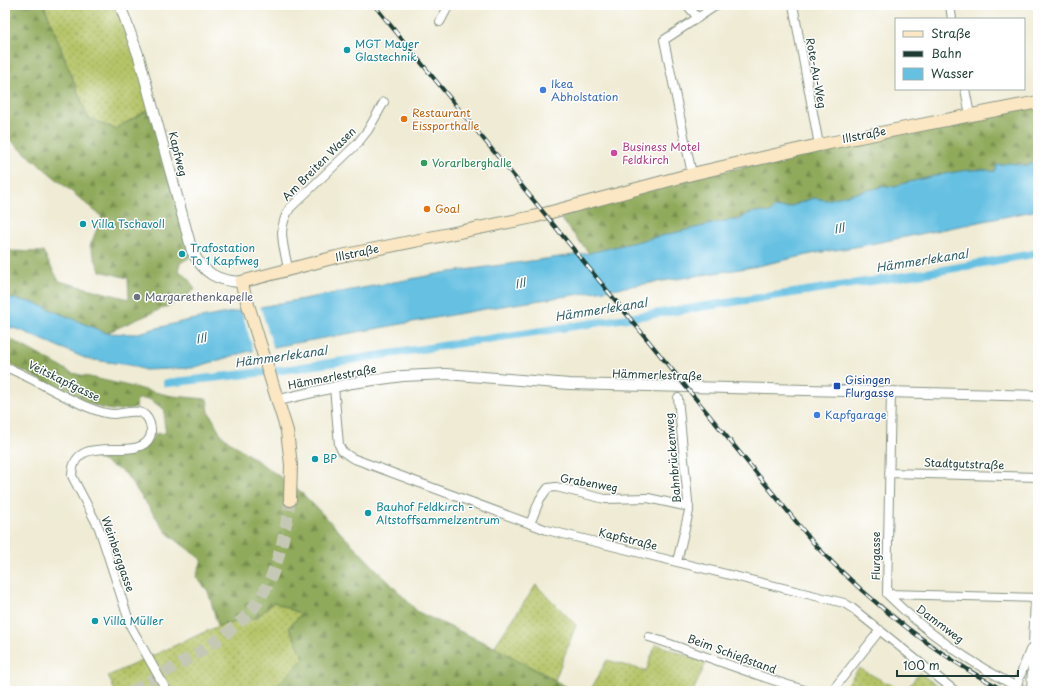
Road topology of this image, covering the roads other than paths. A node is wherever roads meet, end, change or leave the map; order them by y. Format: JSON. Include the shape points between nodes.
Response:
{"nodes":[{"id":1,"x":120,"y":5,"type":"edge"},
{"id":2,"x":449,"y":5,"type":"edge"},
{"id":3,"x":687,"y":5,"type":"edge"},
{"id":4,"x":717,"y":5,"type":"edge"},
{"id":5,"x":793,"y":5,"type":"edge"},
{"id":6,"x":950,"y":5,"type":"edge"},
{"id":7,"x":698,"y":18,"type":"junction"},
{"id":8,"x":952,"y":18,"type":"edge"},
{"id":9,"x":440,"y":22,"type":"dead end"},
{"id":10,"x":965,"y":90,"type":"edge"},
{"id":11,"x":384,"y":102,"type":"dead end"},
{"id":12,"x":1038,"y":102,"type":"edge"},
{"id":13,"x":970,"y":115,"type":"junction"},
{"id":14,"x":819,"y":145,"type":"junction"},
{"id":15,"x":692,"y":174,"type":"junction"},
{"id":16,"x":288,"y":269,"type":"junction"},
{"id":17,"x":241,"y":282,"type":"junction"},
{"id":18,"x":5,"y":367,"type":"edge"},
{"id":19,"x":334,"y":386,"type":"junction"},
{"id":20,"x":891,"y":392,"type":"junction"},
{"id":21,"x":1038,"y":396,"type":"edge"},
{"id":22,"x":678,"y":398,"type":"dead end"},
{"id":23,"x":278,"y":400,"type":"junction"},
{"id":24,"x":151,"y":429,"type":"joint"},
{"id":25,"x":889,"y":473,"type":"junction"},
{"id":26,"x":1038,"y":477,"type":"edge"},
{"id":27,"x":290,"y":500,"type":"tunnel mouth"},
{"id":28,"x":689,"y":507,"type":"junction"},
{"id":29,"x":530,"y":524,"type":"junction"},
{"id":30,"x":677,"y":562,"type":"junction"},
{"id":31,"x":887,"y":594,"type":"junction"},
{"id":32,"x":1037,"y":598,"type":"edge"},
{"id":33,"x":880,"y":630,"type":"junction"},
{"id":34,"x":649,"y":637,"type":"dead end"},
{"id":35,"x":1033,"y":642,"type":"junction"},
{"id":36,"x":1016,"y":687,"type":"junction"},
{"id":37,"x":167,"y":691,"type":"edge"},
{"id":38,"x":808,"y":691,"type":"edge"},
{"id":39,"x":832,"y":691,"type":"edge"},
{"id":40,"x":955,"y":691,"type":"edge"},
{"id":41,"x":1025,"y":691,"type":"edge"},
{"id":42,"x":1031,"y":691,"type":"edge"}],
"edges":[{"from":1,"to":17,"type":"street","name":"Kapfweg","via":[[139,58],[192,251],[207,272],[230,281]]},
{"from":2,"to":9,"type":"street"},
{"from":3,"to":7,"type":"street"},
{"from":4,"to":7,"type":"street"},
{"from":5,"to":14,"type":"street","name":"Rote-Au-Weg"},
{"from":6,"to":8,"type":"street"},
{"from":7,"to":15,"type":"street","via":[[664,40]]},
{"from":10,"to":13,"type":"street"},
{"from":11,"to":16,"type":"street","name":"Am Breiten Wasen","via":[[357,144],[290,208],[284,217],[281,227]]},
{"from":12,"to":13,"type":"main road","name":"Illstraße"},
{"from":13,"to":14,"type":"main road","name":"Illstraße"},
{"from":14,"to":15,"type":"main road","name":"Illstraße"},
{"from":15,"to":16,"type":"main road","name":"Illstraße","via":[[533,217]]},
{"from":16,"to":17,"type":"main road","name":"Illstraße"},
{"from":17,"to":23,"type":"main road"},
{"from":18,"to":24,"type":"street","name":"Veitskapfgasse","via":[[21,372],[96,410],[114,414],[136,411],[141,413],[148,418]]},
{"from":19,"to":20,"type":"street","name":"Hämmerlestraße","via":[[403,376],[446,374],[569,384]]},
{"from":19,"to":23,"type":"street","name":"Hämmerlestraße"},
{"from":19,"to":29,"type":"street","name":"Kapfstraße","via":[[338,438],[342,452],[366,464]]},
{"from":20,"to":21,"type":"street","name":"Hämmerlestraße"},
{"from":20,"to":25,"type":"street","name":"Flurgasse"},
{"from":22,"to":28,"type":"street","name":"Bahnbrückenweg"},
{"from":23,"to":27,"type":"main road","via":[[289,444]]},
{"from":24,"to":37,"type":"street","name":"Weinberggasse","via":[[149,439],[140,446],[102,449],[81,455],[75,463],[72,476],[104,540],[131,627]]},
{"from":25,"to":26,"type":"street","name":"Stadtgutstraße"},
{"from":25,"to":31,"type":"street","name":"Flurgasse"},
{"from":28,"to":29,"type":"street","name":"Grabenweg","via":[[648,498],[605,499],[556,487],[548,488],[540,499]]},
{"from":28,"to":30,"type":"street","name":"Bahnbrückenweg"},
{"from":29,"to":30,"type":"street","name":"Kapfstraße"},
{"from":30,"to":33,"type":"street","name":"Kapfstraße","via":[[844,603]]},
{"from":31,"to":32,"type":"street","name":"Flurgasse"},
{"from":31,"to":36,"type":"street","name":"Dammweg","via":[[902,609],[954,649]]},
{"from":32,"to":35,"type":"street"},
{"from":33,"to":39,"type":"street"},
{"from":33,"to":40,"type":"street","name":"Kapfstraße"},
{"from":34,"to":38,"type":"street","name":"Beim Schießstand","via":[[706,655],[766,679]]},
{"from":35,"to":36,"type":"street"},
{"from":35,"to":42,"type":"street"},
{"from":36,"to":41,"type":"street","name":"Dammweg"}]}
